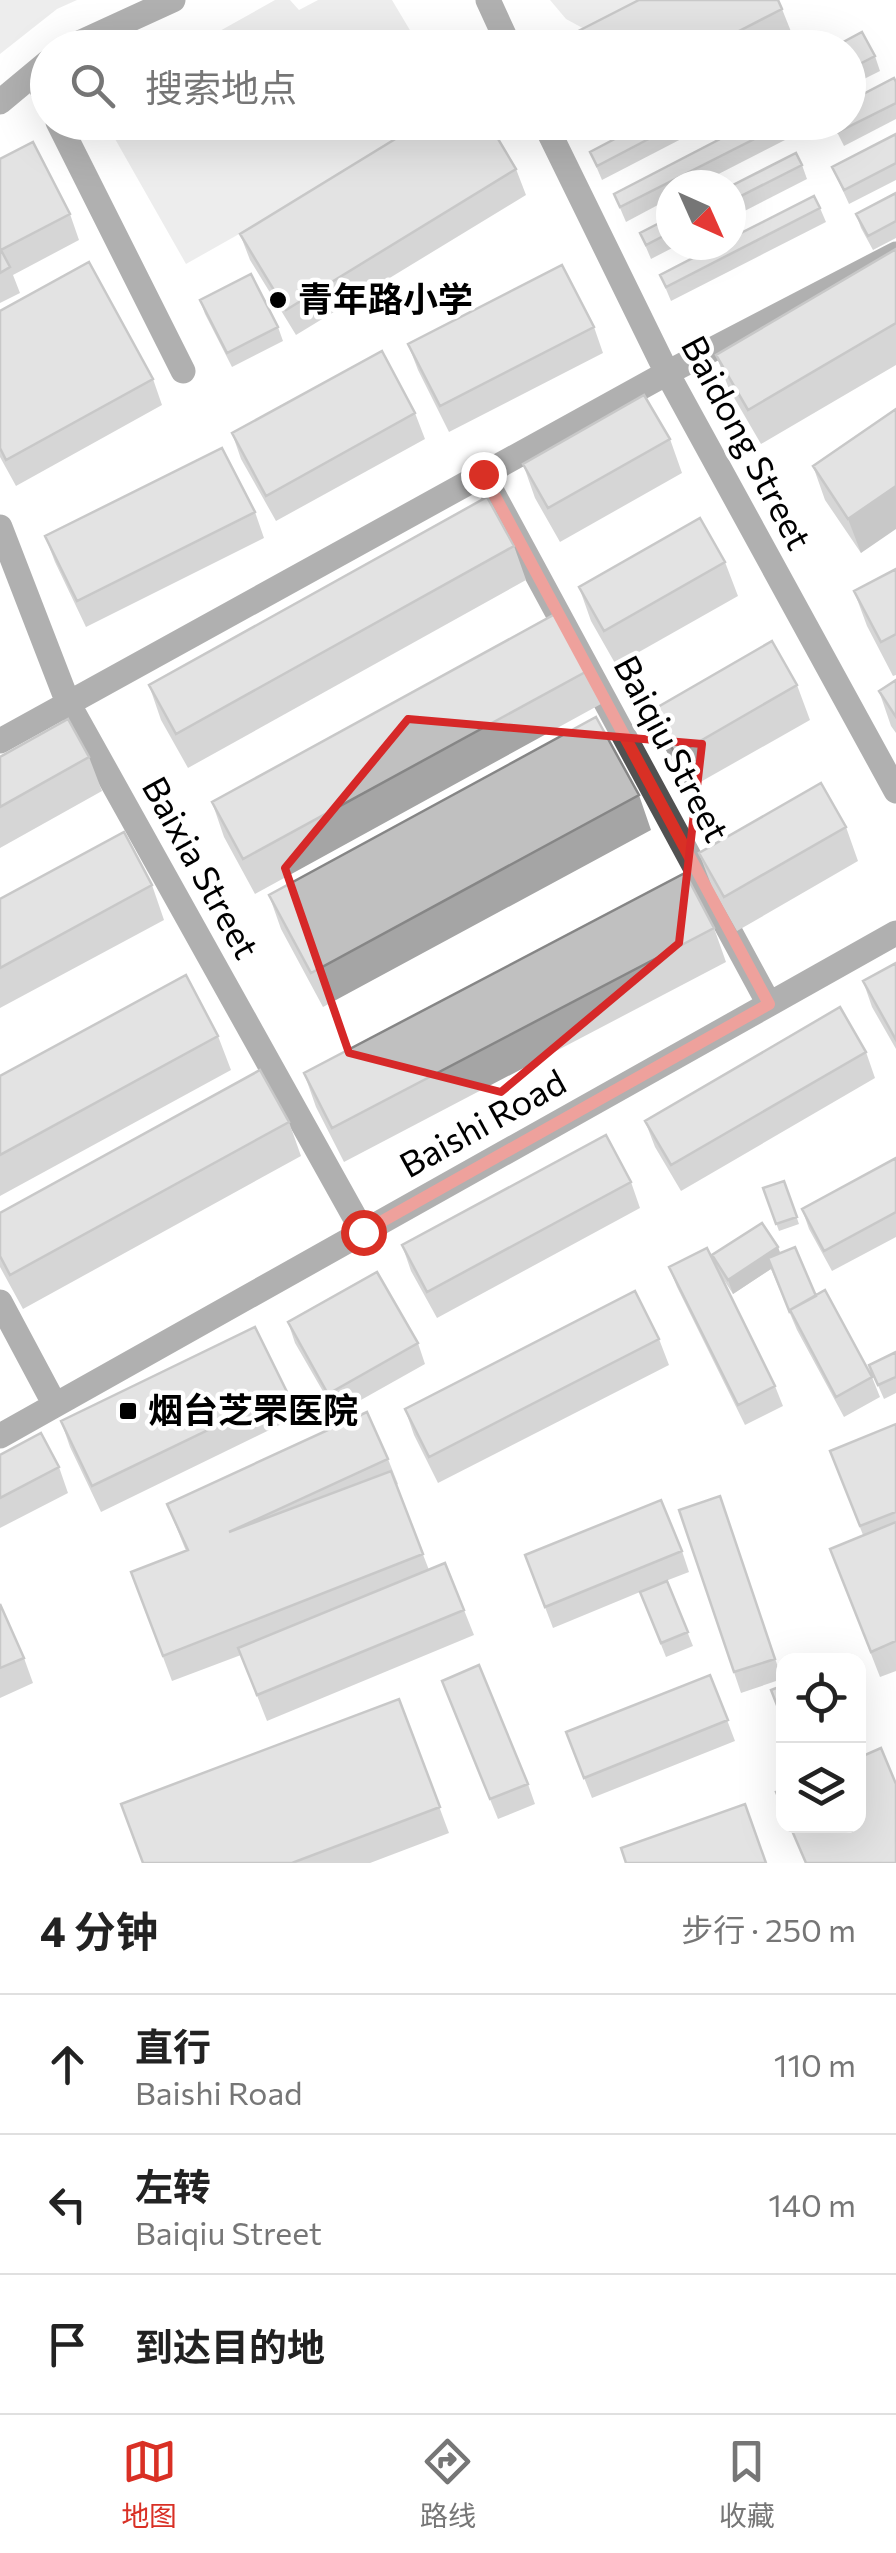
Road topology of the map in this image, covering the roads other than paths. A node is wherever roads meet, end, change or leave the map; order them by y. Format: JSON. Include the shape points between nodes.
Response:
{"nodes":[{"id":1,"x":173,"y":0,"type":"edge"},
{"id":2,"x":488,"y":0,"type":"edge"},
{"id":3,"x":107,"y":30,"type":"edge"},
{"id":4,"x":502,"y":30,"type":"edge"},
{"id":5,"x":30,"y":77,"type":"edge"},
{"id":6,"x":0,"y":102,"type":"edge"},
{"id":7,"x":67,"y":140,"type":"edge"},
{"id":8,"x":553,"y":140,"type":"edge"},
{"id":9,"x":896,"y":254,"type":"edge"},
{"id":10,"x":183,"y":371,"type":"dead end"},
{"id":11,"x":667,"y":373,"type":"junction"},
{"id":12,"x":483,"y":474,"type":"junction"},
{"id":13,"x":0,"y":527,"type":"edge"},
{"id":14,"x":68,"y":704,"type":"junction"},
{"id":15,"x":0,"y":741,"type":"edge"},
{"id":16,"x":896,"y":791,"type":"edge"},
{"id":17,"x":896,"y":932,"type":"edge"},
{"id":18,"x":769,"y":1004,"type":"junction"},
{"id":19,"x":363,"y":1232,"type":"junction"},
{"id":20,"x":0,"y":1302,"type":"edge"},
{"id":21,"x":55,"y":1405,"type":"junction"},
{"id":22,"x":0,"y":1436,"type":"edge"}],
"edges":[{"from":1,"to":3,"type":"street"},
{"from":2,"to":4,"type":"street"},
{"from":5,"to":6,"type":"street"},
{"from":7,"to":10,"type":"street"},
{"from":8,"to":11,"type":"street","name":"Baidong Street"},
{"from":9,"to":11,"type":"street"},
{"from":11,"to":12,"type":"street"},
{"from":11,"to":16,"type":"street","name":"Baidong Street"},
{"from":12,"to":14,"type":"street"},
{"from":12,"to":18,"type":"street","name":"Baiqiu Street"},
{"from":13,"to":14,"type":"street","name":"Baixia Street"},
{"from":14,"to":15,"type":"street"},
{"from":14,"to":19,"type":"street","name":"Baixia Street"},
{"from":17,"to":18,"type":"street","name":"Baishi Road"},
{"from":18,"to":19,"type":"street","name":"Baishi Road"},
{"from":19,"to":21,"type":"street","name":"Baishi Road"},
{"from":20,"to":21,"type":"street"},
{"from":21,"to":22,"type":"street","name":"Baishi Road"}]}
